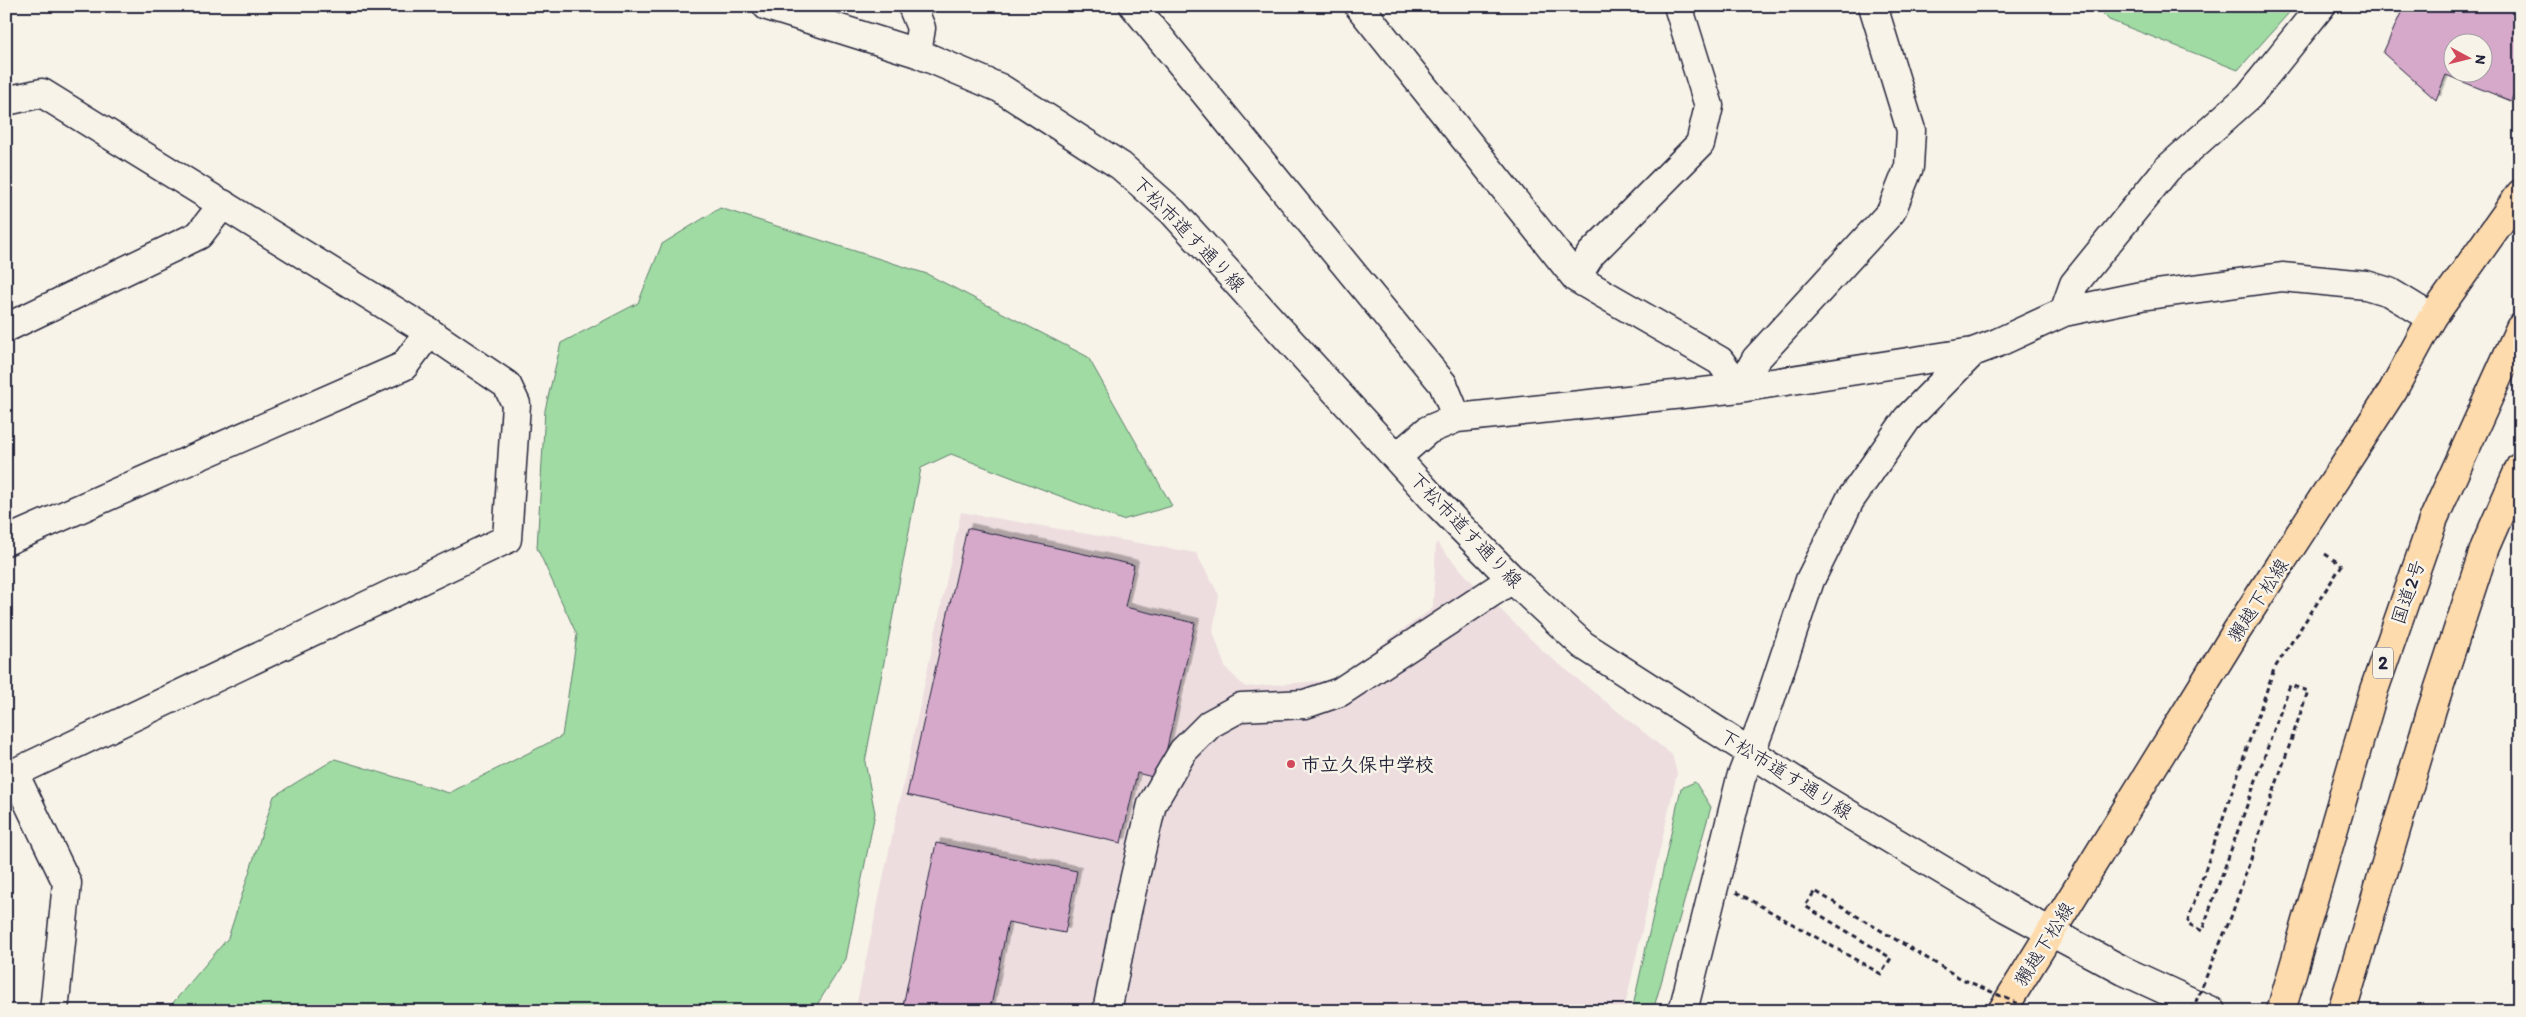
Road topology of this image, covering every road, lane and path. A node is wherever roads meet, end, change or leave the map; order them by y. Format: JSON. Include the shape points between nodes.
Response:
{"nodes":[{"id":1,"x":767,"y":6,"type":"edge"},
{"id":2,"x":912,"y":6,"type":"edge"},
{"id":3,"x":1134,"y":6,"type":"edge"},
{"id":4,"x":1359,"y":6,"type":"edge"},
{"id":5,"x":1678,"y":6,"type":"edge"},
{"id":6,"x":1873,"y":6,"type":"edge"},
{"id":7,"x":2321,"y":6,"type":"edge"},
{"id":8,"x":917,"y":53,"type":"junction"},
{"id":9,"x":6,"y":101,"type":"edge"},
{"id":10,"x":2520,"y":194,"type":"edge"},
{"id":11,"x":223,"y":204,"type":"junction"},
{"id":12,"x":1576,"y":278,"type":"junction"},
{"id":13,"x":2064,"y":312,"type":"junction"},
{"id":14,"x":2432,"y":318,"type":"junction"},
{"id":15,"x":6,"y":328,"type":"edge"},
{"id":16,"x":2520,"y":328,"type":"edge"},
{"id":17,"x":429,"y":332,"type":"junction"},
{"id":18,"x":1973,"y":352,"type":"junction"},
{"id":19,"x":1740,"y":388,"type":"junction"},
{"id":20,"x":1457,"y":418,"type":"junction"},
{"id":21,"x":1397,"y":457,"type":"junction"},
{"id":22,"x":2520,"y":467,"type":"edge"},
{"id":23,"x":6,"y":541,"type":"edge"},
{"id":24,"x":2342,"y":565,"type":"dead end"},
{"id":25,"x":1512,"y":579,"type":"junction"},
{"id":26,"x":1750,"y":752,"type":"junction"},
{"id":27,"x":10,"y":775,"type":"edge"},
{"id":28,"x":1736,"y":892,"type":"dead end"},
{"id":29,"x":2051,"y":933,"type":"junction"},
{"id":30,"x":54,"y":1011,"type":"edge"},
{"id":31,"x":1107,"y":1011,"type":"edge"},
{"id":32,"x":1683,"y":1011,"type":"edge"},
{"id":33,"x":2002,"y":1011,"type":"edge"},
{"id":34,"x":2035,"y":1011,"type":"edge"},
{"id":35,"x":2192,"y":1011,"type":"edge"},
{"id":36,"x":2211,"y":1011,"type":"edge"},
{"id":37,"x":2282,"y":1011,"type":"edge"},
{"id":38,"x":2342,"y":1011,"type":"edge"}],
"edges":[{"from":1,"to":8,"type":"street","name":"下松市道す通り線"},
{"from":2,"to":8,"type":"street","via":[[921,28]]},
{"from":3,"to":20,"type":"street","via":[[1443,384]]},
{"from":4,"to":12,"type":"street"},
{"from":5,"to":12,"type":"street","via":[[1709,106],[1700,144],[1591,254]]},
{"from":6,"to":19,"type":"street","via":[[1910,130],[1909,167],[1891,212],[1756,359]]},
{"from":7,"to":13,"type":"street","via":[[2250,96],[2167,169],[2074,284]]},
{"from":8,"to":21,"type":"street","name":"下松市道す通り線","via":[[1000,88],[1121,166],[1173,212]]},
{"from":9,"to":11,"type":"street","via":[[42,93]]},
{"from":10,"to":14,"type":"main road","name":"獺越下松線"},
{"from":11,"to":15,"type":"street","via":[[199,234]]},
{"from":11,"to":17,"type":"street"},
{"from":12,"to":19,"type":"street","via":[[1720,361]]},
{"from":13,"to":14,"type":"street","via":[[2140,296],[2282,277],[2366,284],[2390,292]]},
{"from":13,"to":18,"type":"street"},
{"from":14,"to":29,"type":"main road","name":"獺越下松線","via":[[2394,390],[2236,632]]},
{"from":16,"to":37,"type":"main road","name":"国道2号","number":"2","via":[[2434,518],[2377,681]]},
{"from":17,"to":23,"type":"street","via":[[404,366]]},
{"from":17,"to":27,"type":"street","via":[[507,385],[516,404],[507,539]]},
{"from":18,"to":19,"type":"street"},
{"from":18,"to":26,"type":"street","via":[[1907,419],[1850,500],[1810,580],[1766,715]]},
{"from":19,"to":20,"type":"street"},
{"from":20,"to":21,"type":"street","via":[[1428,430]]},
{"from":21,"to":25,"type":"street","name":"下松市道す通り線"},
{"from":22,"to":38,"type":"main road","via":[[2482,556],[2432,709]]},
{"from":24,"to":35,"type":"path","bridge":true,"via":[[2274,669],[2190,914],[2187,923],[2202,931],[2290,685],[2308,691],[2231,917]]},
{"from":25,"to":26,"type":"street","name":"下松市道す通り線","via":[[1583,645]]},
{"from":25,"to":31,"type":"street","via":[[1340,692],[1305,704],[1241,707],[1210,724],[1183,751],[1152,804]]},
{"from":26,"to":29,"type":"street","name":"下松市道す通り線"},
{"from":26,"to":32,"type":"street","via":[[1712,887]]},
{"from":27,"to":30,"type":"street","via":[[67,883]]},
{"from":28,"to":34,"type":"path","bridge":true,"via":[[1881,974],[1891,958],[1805,906],[1815,891],[1960,978]]},
{"from":29,"to":33,"type":"main road","name":"獺越下松線"},
{"from":29,"to":36,"type":"street","name":"下松市道す通り線","via":[[2124,972]]}]}
